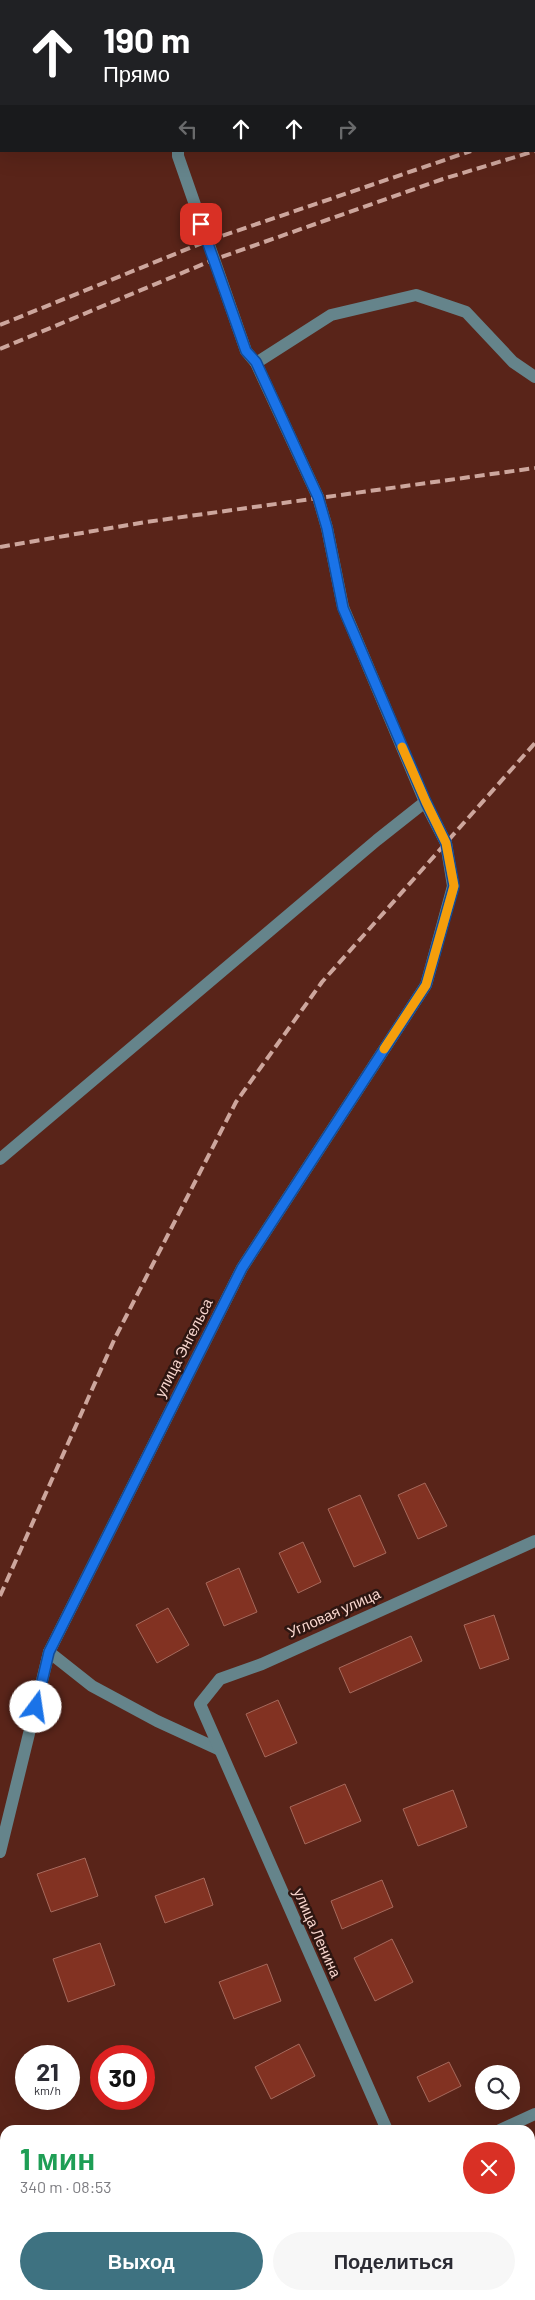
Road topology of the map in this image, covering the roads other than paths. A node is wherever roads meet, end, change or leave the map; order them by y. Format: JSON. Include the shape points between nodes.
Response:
{"nodes":[{"id":1,"x":178,"y":152,"type":"edge"},
{"id":2,"x":256,"y":362,"type":"junction"},
{"id":3,"x":535,"y":377,"type":"edge"},
{"id":4,"x":426,"y":802,"type":"junction"},
{"id":5,"x":0,"y":1159,"type":"edge"},
{"id":6,"x":535,"y":1541,"type":"edge"},
{"id":7,"x":49,"y":1652,"type":"junction"},
{"id":8,"x":218,"y":1749,"type":"junction"},
{"id":9,"x":0,"y":1852,"type":"edge"},
{"id":10,"x":535,"y":2114,"type":"edge"},
{"id":11,"x":385,"y":2125,"type":"edge"},
{"id":12,"x":511,"y":2125,"type":"edge"}],
"edges":[{"from":1,"to":2,"type":"street","via":[[246,351]]},
{"from":2,"to":3,"type":"street","via":[[331,315],[416,295],[466,312],[513,362]]},
{"from":2,"to":4,"type":"street","via":[[318,497],[343,608]]},
{"from":4,"to":5,"type":"street"},
{"from":4,"to":7,"type":"street","name":"улица Энгельса","via":[[446,843],[454,886],[426,985],[242,1268]]},
{"from":6,"to":8,"type":"street","name":"Угловая улица","via":[[262,1664],[220,1679],[200,1704]]},
{"from":7,"to":8,"type":"street","via":[[92,1686]]},
{"from":7,"to":9,"type":"street","name":"улица Энгельса"},
{"from":8,"to":11,"type":"street","name":"улица Ленина"},
{"from":10,"to":12,"type":"street"}]}
